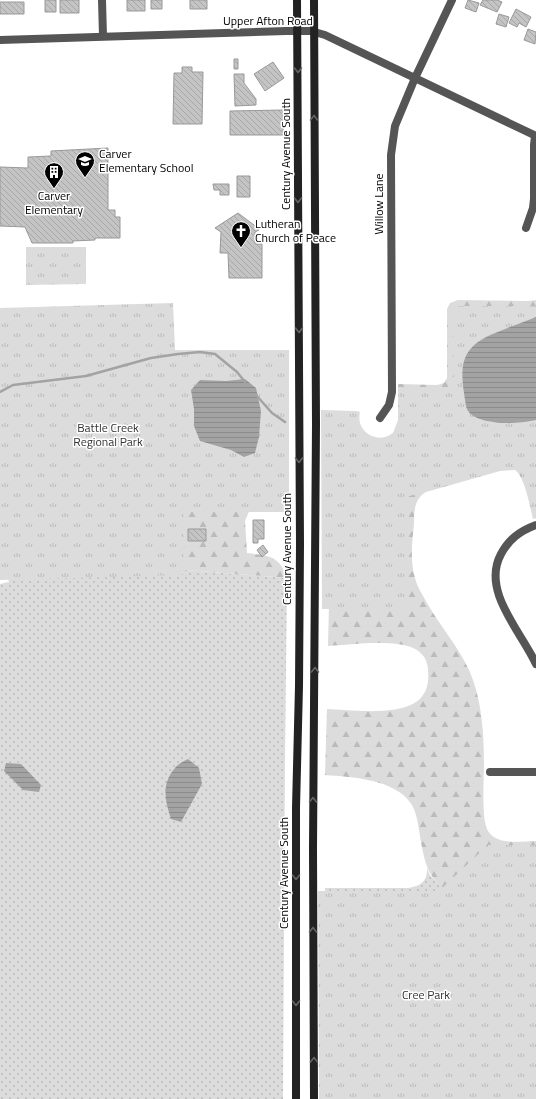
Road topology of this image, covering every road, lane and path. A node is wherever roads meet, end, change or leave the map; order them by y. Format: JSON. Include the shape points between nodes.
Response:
{"nodes":[{"id":1,"x":102,"y":0,"type":"edge"},
{"id":2,"x":297,"y":0,"type":"edge"},
{"id":3,"x":314,"y":0,"type":"edge"},
{"id":4,"x":452,"y":0,"type":"edge"},
{"id":5,"x":298,"y":31,"type":"junction"},
{"id":6,"x":314,"y":32,"type":"junction"},
{"id":7,"x":103,"y":36,"type":"junction"},
{"id":8,"x":0,"y":40,"type":"edge"},
{"id":9,"x":415,"y":78,"type":"junction"},
{"id":10,"x":536,"y":136,"type":"edge"},
{"id":11,"x":526,"y":228,"type":"dead end"},
{"id":12,"x":380,"y":418,"type":"dead end"},
{"id":13,"x":536,"y":525,"type":"edge"},
{"id":14,"x":536,"y":664,"type":"edge"},
{"id":15,"x":490,"y":772,"type":"dead end"},
{"id":16,"x":536,"y":772,"type":"edge"},
{"id":17,"x":296,"y":1099,"type":"edge"},
{"id":18,"x":314,"y":1099,"type":"edge"}],
"edges":[{"from":1,"to":7,"type":"street"},
{"from":2,"to":5,"type":"main road","name":"Century Avenue South"},
{"from":3,"to":6,"type":"main road"},
{"from":4,"to":9,"type":"street","name":"Willow Lane"},
{"from":5,"to":6,"type":"street","name":"Upper Afton Road"},
{"from":5,"to":7,"type":"street","name":"Upper Afton Road"},
{"from":5,"to":17,"type":"main road","name":"Century Avenue South","one_way":true,"via":[[300,552],[296,808]]},
{"from":6,"to":9,"type":"street","name":"Upper Afton Road"},
{"from":18,"to":6,"type":"main road","one_way":true},
{"from":7,"to":8,"type":"street","name":"Upper Afton Road"},
{"from":9,"to":10,"type":"street","name":"Upper Afton Road"},
{"from":9,"to":12,"type":"street","name":"Willow Lane","via":[[395,126],[392,147],[392,392],[389,404]]},
{"from":10,"to":11,"type":"street","via":[[534,199]]},
{"from":13,"to":14,"type":"street","via":[[527,528],[506,545],[496,568],[495,582],[503,604]]},
{"from":15,"to":16,"type":"street"}]}
